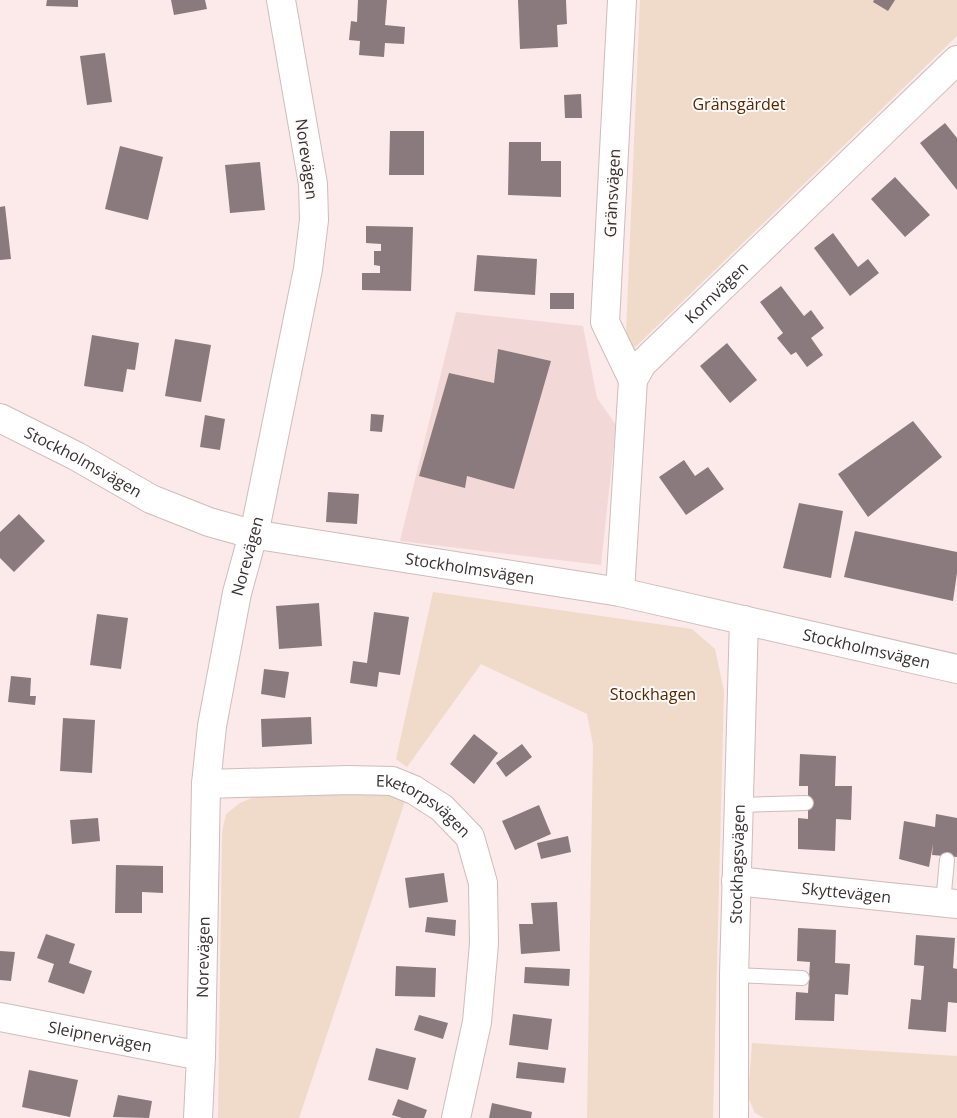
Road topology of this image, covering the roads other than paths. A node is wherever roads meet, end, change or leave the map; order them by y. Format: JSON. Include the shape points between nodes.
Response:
{"nodes":[{"id":1,"x":281,"y":0,"type":"edge"},
{"id":2,"x":622,"y":0,"type":"edge"},
{"id":3,"x":957,"y":60,"type":"edge"},
{"id":4,"x":633,"y":380,"type":"junction"},
{"id":5,"x":0,"y":418,"type":"edge"},
{"id":6,"x":252,"y":534,"type":"junction"},
{"id":7,"x":620,"y":592,"type":"junction"},
{"id":8,"x":744,"y":620,"type":"junction"},
{"id":9,"x":957,"y":670,"type":"edge"},
{"id":10,"x":206,"y":784,"type":"junction"},
{"id":11,"x":806,"y":803,"type":"dead end"},
{"id":12,"x":738,"y":805,"type":"junction"},
{"id":13,"x":947,"y":860,"type":"dead end"},
{"id":14,"x":736,"y":881,"type":"junction"},
{"id":15,"x":950,"y":904,"type":"edge"},
{"id":16,"x":734,"y":975,"type":"junction"},
{"id":17,"x":802,"y":978,"type":"dead end"},
{"id":18,"x":0,"y":1017,"type":"edge"},
{"id":19,"x":201,"y":1056,"type":"junction"},
{"id":20,"x":738,"y":1115,"type":"edge"},
{"id":21,"x":198,"y":1118,"type":"edge"},
{"id":22,"x":456,"y":1118,"type":"edge"}],
"edges":[{"from":1,"to":6,"type":"street","name":"Norevägen","via":[[312,184],[314,220],[308,269]]},
{"from":2,"to":4,"type":"street","name":"Gränsvägen","via":[[605,322]]},
{"from":3,"to":4,"type":"street","name":"Kornvägen","via":[[642,364]]},
{"from":4,"to":7,"type":"street"},
{"from":5,"to":6,"type":"street","name":"Stockholmsvägen","via":[[151,498],[209,522]]},
{"from":6,"to":7,"type":"street","name":"Stockholmsvägen"},
{"from":6,"to":10,"type":"street","name":"Norevägen","via":[[237,593],[212,726]]},
{"from":7,"to":8,"type":"street","name":"Stockholmsvägen"},
{"from":8,"to":9,"type":"street","name":"Stockholmsvägen"},
{"from":8,"to":12,"type":"street","name":"Stockhagsvägen"},
{"from":10,"to":19,"type":"street","name":"Norevägen"},
{"from":10,"to":22,"type":"street","name":"Eketorpsvägen","via":[[392,781],[414,790],[442,808],[470,837],[483,883],[484,944],[477,1022]]},
{"from":11,"to":12,"type":"lane"},
{"from":12,"to":14,"type":"street","name":"Stockhagsvägen"},
{"from":13,"to":15,"type":"lane"},
{"from":14,"to":15,"type":"street","name":"Skyttevägen"},
{"from":14,"to":16,"type":"street","name":"Stockhagsvägen"},
{"from":16,"to":17,"type":"lane"},
{"from":16,"to":20,"type":"street","name":"Stockhagsvägen"},
{"from":18,"to":19,"type":"street","name":"Sleipnervägen"},
{"from":19,"to":21,"type":"street","name":"Norevägen"}]}
